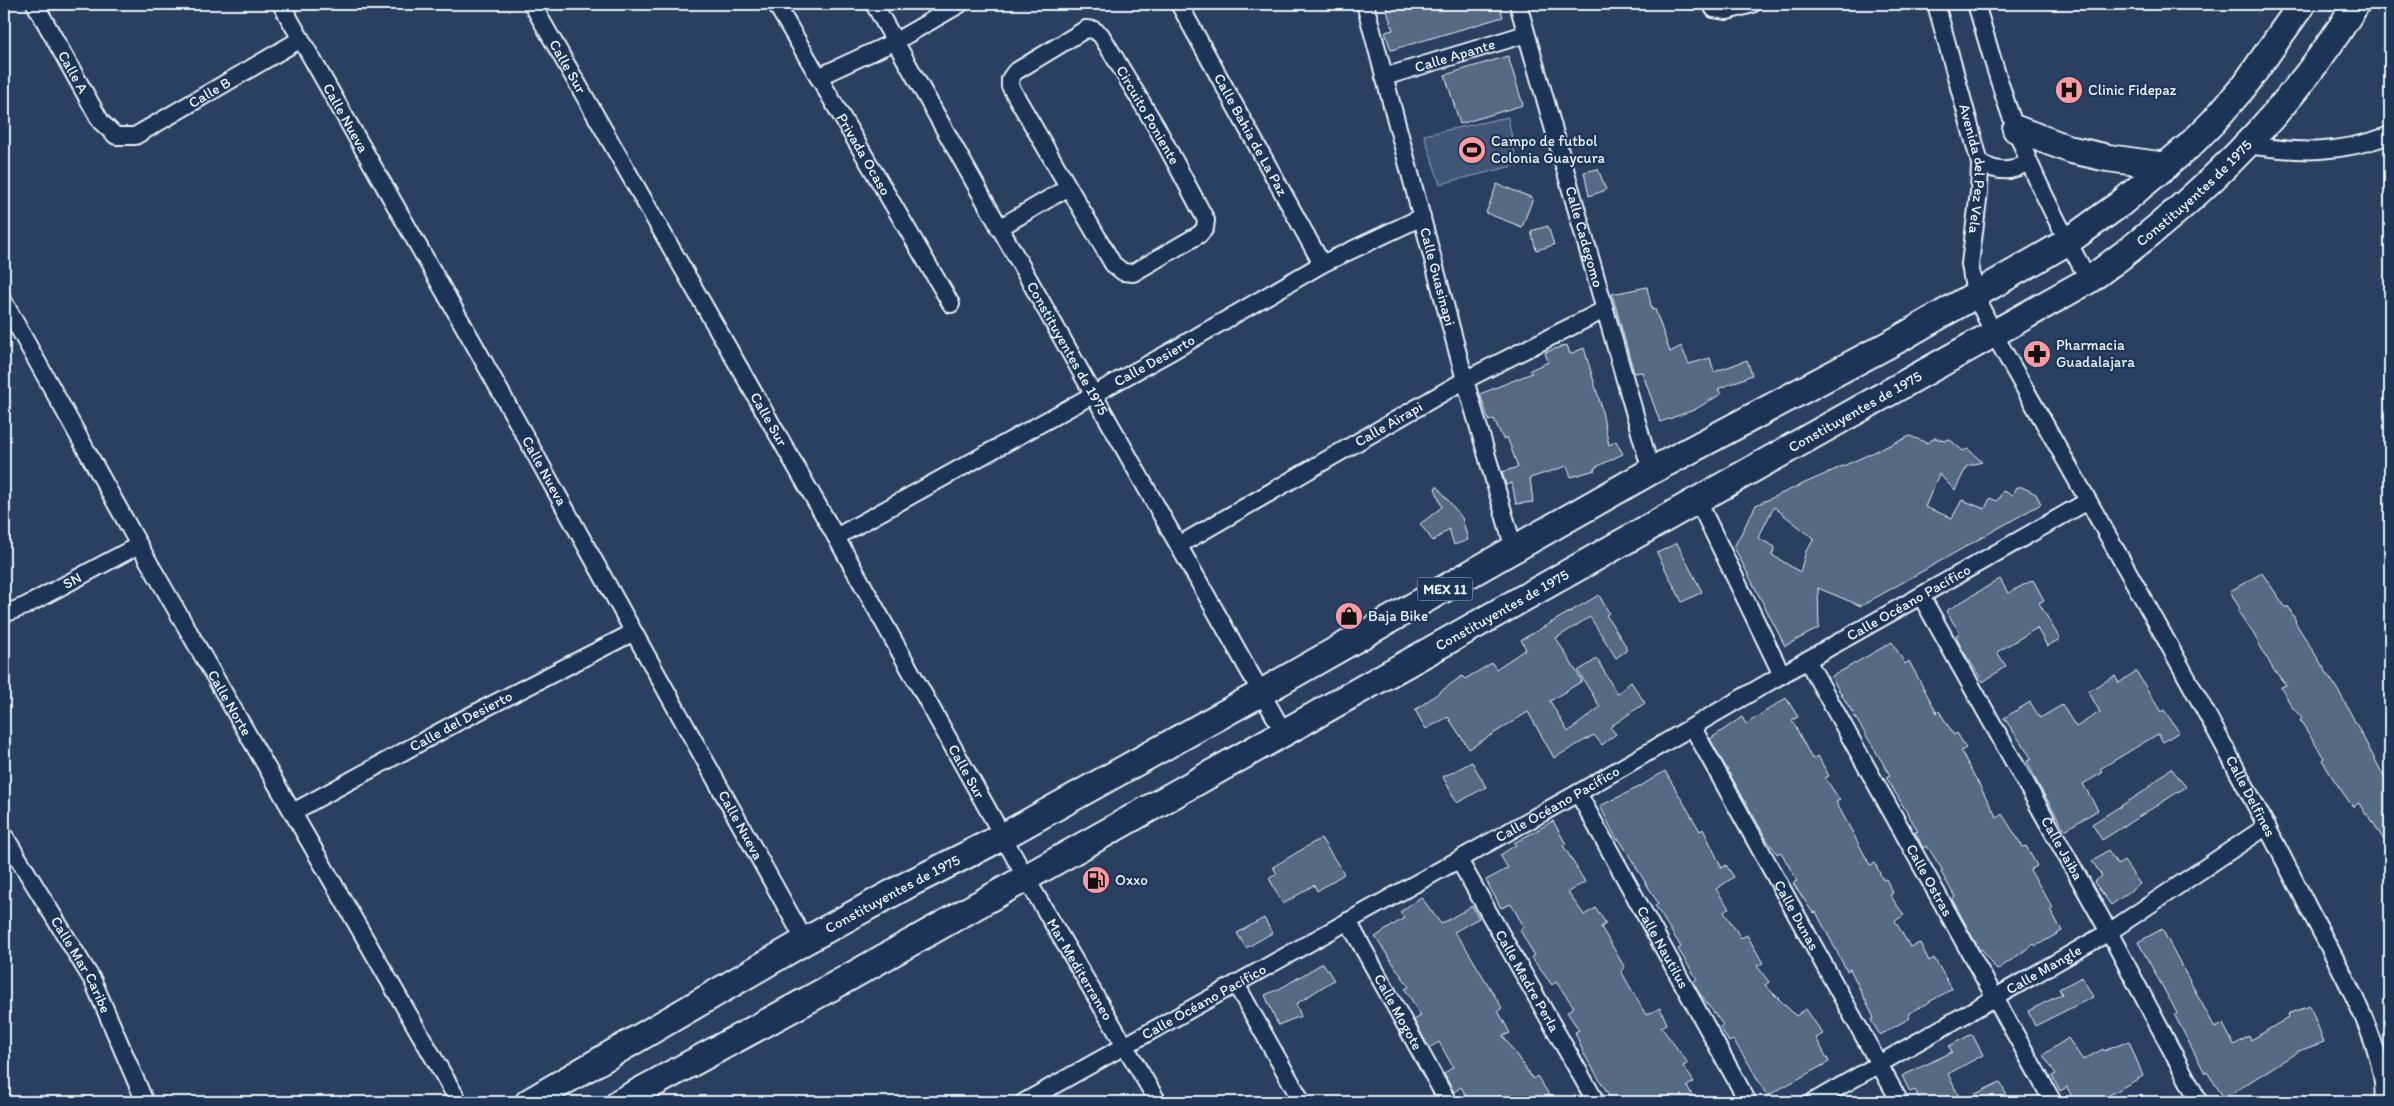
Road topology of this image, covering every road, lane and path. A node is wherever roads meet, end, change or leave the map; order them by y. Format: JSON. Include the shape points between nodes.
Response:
{"nodes":[{"id":1,"x":35,"y":4,"type":"edge"},
{"id":2,"x":281,"y":4,"type":"edge"},
{"id":3,"x":532,"y":4,"type":"edge"},
{"id":4,"x":776,"y":4,"type":"edge"},
{"id":5,"x":874,"y":4,"type":"edge"},
{"id":6,"x":960,"y":4,"type":"edge"},
{"id":7,"x":1179,"y":4,"type":"edge"},
{"id":8,"x":1365,"y":4,"type":"edge"},
{"id":9,"x":1518,"y":4,"type":"edge"},
{"id":10,"x":1711,"y":4,"type":"edge"},
{"id":11,"x":1752,"y":4,"type":"edge"},
{"id":12,"x":1936,"y":4,"type":"edge"},
{"id":13,"x":1976,"y":4,"type":"edge"},
{"id":14,"x":2302,"y":4,"type":"edge"},
{"id":15,"x":2356,"y":4,"type":"edge"},
{"id":16,"x":1526,"y":34,"type":"junction"},
{"id":17,"x":300,"y":39,"type":"junction"},
{"id":18,"x":896,"y":41,"type":"junction"},
{"id":19,"x":818,"y":77,"type":"junction"},
{"id":20,"x":1384,"y":77,"type":"junction"},
{"id":21,"x":2016,"y":129,"type":"junction"},
{"id":22,"x":2390,"y":135,"type":"edge"},
{"id":23,"x":116,"y":136,"type":"joint"},
{"id":24,"x":2248,"y":145,"type":"junction"},
{"id":25,"x":2028,"y":161,"type":"junction"},
{"id":26,"x":1980,"y":163,"type":"junction"},
{"id":27,"x":2166,"y":166,"type":"junction"},
{"id":28,"x":1067,"y":188,"type":"junction"},
{"id":29,"x":1422,"y":217,"type":"junction"},
{"id":30,"x":999,"y":228,"type":"junction"},
{"id":31,"x":2067,"y":242,"type":"junction"},
{"id":32,"x":1322,"y":264,"type":"junction"},
{"id":33,"x":2089,"y":280,"type":"junction"},
{"id":34,"x":1975,"y":295,"type":"junction"},
{"id":35,"x":4,"y":302,"type":"edge"},
{"id":36,"x":951,"y":304,"type":"dead end"},
{"id":37,"x":1604,"y":310,"type":"junction"},
{"id":38,"x":1994,"y":334,"type":"junction"},
{"id":39,"x":1465,"y":380,"type":"junction"},
{"id":40,"x":1094,"y":393,"type":"junction"},
{"id":41,"x":1651,"y":471,"type":"junction"},
{"id":42,"x":1698,"y":501,"type":"junction"},
{"id":43,"x":2088,"y":501,"type":"junction"},
{"id":44,"x":836,"y":538,"type":"junction"},
{"id":45,"x":139,"y":545,"type":"junction"},
{"id":46,"x":1179,"y":545,"type":"junction"},
{"id":47,"x":1514,"y":549,"type":"junction"},
{"id":48,"x":1921,"y":596,"type":"junction"},
{"id":49,"x":4,"y":614,"type":"edge"},
{"id":50,"x":632,"y":632,"type":"junction"},
{"id":51,"x":1807,"y":660,"type":"junction"},
{"id":52,"x":1782,"y":675,"type":"junction"},
{"id":53,"x":1261,"y":693,"type":"junction"},
{"id":54,"x":1693,"y":728,"type":"junction"},
{"id":55,"x":1284,"y":733,"type":"junction"},
{"id":56,"x":1578,"y":793,"type":"junction"},
{"id":57,"x":292,"y":812,"type":"junction"},
{"id":58,"x":2267,"y":826,"type":"junction"},
{"id":59,"x":4,"y":835,"type":"edge"},
{"id":60,"x":1002,"y":837,"type":"junction"},
{"id":61,"x":1459,"y":860,"type":"junction"},
{"id":62,"x":1026,"y":878,"type":"junction"},
{"id":63,"x":1348,"y":922,"type":"junction"},
{"id":64,"x":2109,"y":932,"type":"junction"},
{"id":65,"x":804,"y":941,"type":"junction"},
{"id":66,"x":1237,"y":986,"type":"junction"},
{"id":67,"x":1993,"y":998,"type":"junction"},
{"id":68,"x":1125,"y":1045,"type":"junction"},
{"id":69,"x":1879,"y":1065,"type":"junction"},
{"id":70,"x":145,"y":1102,"type":"edge"},
{"id":71,"x":460,"y":1102,"type":"edge"},
{"id":72,"x":529,"y":1102,"type":"edge"},
{"id":73,"x":620,"y":1102,"type":"edge"},
{"id":74,"x":1024,"y":1102,"type":"edge"},
{"id":75,"x":1158,"y":1102,"type":"edge"},
{"id":76,"x":1302,"y":1102,"type":"edge"},
{"id":77,"x":1448,"y":1102,"type":"edge"},
{"id":78,"x":1596,"y":1102,"type":"edge"},
{"id":79,"x":1748,"y":1102,"type":"edge"},
{"id":80,"x":1813,"y":1102,"type":"edge"},
{"id":81,"x":1900,"y":1102,"type":"edge"},
{"id":82,"x":2053,"y":1102,"type":"edge"},
{"id":83,"x":2199,"y":1102,"type":"edge"},
{"id":84,"x":2383,"y":1102,"type":"edge"}],
"edges":[{"from":1,"to":23,"type":"street","name":"Calle A","via":[[100,122]]},
{"from":2,"to":17,"type":"street","name":"Calle Nueva"},
{"from":3,"to":44,"type":"street","name":"Calle Sur"},
{"from":4,"to":19,"type":"street","name":"Privada Ocaso"},
{"from":5,"to":18,"type":"street","name":"Constituyentes de 1975"},
{"from":6,"to":18,"type":"street"},
{"from":7,"to":32,"type":"street","name":"Calle Bahia de La Paz"},
{"from":8,"to":20,"type":"street","name":"Calle Guasinapi"},
{"from":9,"to":16,"type":"street","name":"Calle Cadegomo"},
{"from":10,"to":11,"type":"street","via":[[1714,9],[1726,10]]},
{"from":12,"to":26,"type":"street","name":"Avenida del Pez Vela"},
{"from":13,"to":21,"type":"street"},
{"from":14,"to":27,"type":"main road","name":"Constituyentes de 1975","number":"MEX 11","via":[[2231,103]]},
{"from":15,"to":24,"type":"main road","name":"Constituyentes de 1975","via":[[2292,96]]},
{"from":16,"to":20,"type":"street","name":"Calle Apante"},
{"from":16,"to":37,"type":"street","name":"Calle Cadegomo"},
{"from":17,"to":23,"type":"street","name":"Calle B","via":[[135,136]]},
{"from":17,"to":50,"type":"street","name":"Calle Nueva","via":[[474,344]]},
{"from":18,"to":19,"type":"street"},
{"from":18,"to":30,"type":"street","name":"Constituyentes de 1975"},
{"from":19,"to":36,"type":"street","name":"Privada Ocaso"},
{"from":20,"to":29,"type":"street","name":"Calle Guasinapi"},
{"from":21,"to":25,"type":"street"},
{"from":21,"to":27,"type":"main road","via":[[2072,150]]},
{"from":22,"to":24,"type":"street","via":[[2364,145],[2316,152]]},
{"from":24,"to":33,"type":"main road","name":"Constituyentes de 1975","via":[[2174,215]]},
{"from":25,"to":26,"type":"street","via":[[2020,168],[2000,171]]},
{"from":25,"to":31,"type":"street"},
{"from":26,"to":34,"type":"street","name":"Avenida del Pez Vela","via":[[1970,264]]},
{"from":27,"to":31,"type":"main road","name":"Constituyentes de 1975","number":"MEX 11"},
{"from":28,"to":28,"type":"street","name":"Circuito Poniente","via":[[1113,264],[1123,272],[1132,273],[1200,234],[1204,228],[1206,220],[1157,128],[1101,35],[1094,30],[1086,29],[1015,72],[1010,79],[1010,86]]},
{"from":28,"to":30,"type":"street"},
{"from":29,"to":32,"type":"street","name":"Calle Desierto"},
{"from":29,"to":39,"type":"street","name":"Calle Guasinapi"},
{"from":30,"to":40,"type":"street","name":"Constituyentes de 1975"},
{"from":31,"to":33,"type":"street"},
{"from":31,"to":34,"type":"main road","name":"Constituyentes de 1975","number":"MEX 11"},
{"from":32,"to":40,"type":"street","name":"Calle Desierto"},
{"from":33,"to":38,"type":"main road","name":"Constituyentes de 1975"},
{"from":34,"to":38,"type":"street","name":"Avenida del Pez Vela"},
{"from":34,"to":41,"type":"main road","name":"Constituyentes de 1975","number":"MEX 11","via":[[1900,339]]},
{"from":35,"to":45,"type":"street","name":"Calle Norte"},
{"from":37,"to":39,"type":"street","name":"Calle Airapi"},
{"from":37,"to":41,"type":"street","name":"Calle Cadegomo"},
{"from":38,"to":42,"type":"main road","name":"Constituyentes de 1975"},
{"from":38,"to":43,"type":"street","name":"Calle Delfines"},
{"from":39,"to":46,"type":"street","name":"Calle Airapi"},
{"from":39,"to":47,"type":"street","name":"Calle Guasinapi"},
{"from":40,"to":44,"type":"street","name":"Calle Desierto"},
{"from":40,"to":46,"type":"street","name":"Constituyentes de 1975"},
{"from":41,"to":47,"type":"main road","name":"Constituyentes de 1975","number":"MEX 11"},
{"from":42,"to":52,"type":"street"},
{"from":42,"to":55,"type":"main road","name":"Constituyentes de 1975"},
{"from":43,"to":48,"type":"street","name":"Calle Océano Pacífico"},
{"from":43,"to":58,"type":"street","name":"Calle Delfines"},
{"from":44,"to":60,"type":"street","name":"Calle Sur"},
{"from":45,"to":49,"type":"street","name":"SN"},
{"from":45,"to":57,"type":"street","name":"Calle Norte"},
{"from":46,"to":53,"type":"street","name":"Constituyentes de 1975"},
{"from":47,"to":53,"type":"main road","name":"Constituyentes de 1975","number":"MEX 11"},
{"from":48,"to":51,"type":"street","name":"Calle Océano Pacífico"},
{"from":48,"to":64,"type":"street","name":"Calle Jaiba"},
{"from":50,"to":57,"type":"street","name":"Calle del Desierto"},
{"from":50,"to":65,"type":"street","name":"Calle Nueva"},
{"from":51,"to":52,"type":"street","name":"Calle Océano Pacífico"},
{"from":51,"to":67,"type":"street","name":"Calle Ostras"},
{"from":52,"to":54,"type":"street","name":"Calle Océano Pacífico"},
{"from":53,"to":55,"type":"street","name":"Constituyentes de 1975"},
{"from":53,"to":60,"type":"main road","name":"Constituyentes de 1975","number":"MEX 11"},
{"from":54,"to":56,"type":"street","name":"Calle Océano Pacífico"},
{"from":54,"to":69,"type":"street","name":"Calle Dunas"},
{"from":55,"to":62,"type":"main road","name":"Constituyentes de 1975"},
{"from":56,"to":61,"type":"street","name":"Calle Océano Pacífico"},
{"from":56,"to":79,"type":"street","name":"Calle Nautilus"},
{"from":57,"to":71,"type":"street","name":"Calle Norte"},
{"from":58,"to":64,"type":"street","name":"Calle Mangle"},
{"from":58,"to":84,"type":"street","name":"Calle Delfines","via":[[2364,1018],[2380,1067]]},
{"from":59,"to":70,"type":"street","name":"Calle Mar Caribe","via":[[94,981]]},
{"from":60,"to":62,"type":"street","name":"Mar Mediterraneo"},
{"from":60,"to":65,"type":"main road","name":"Constituyentes de 1975","number":"MEX 11"},
{"from":61,"to":63,"type":"street","name":"Calle Océano Pacífico"},
{"from":61,"to":78,"type":"street","name":"Calle Madre Perla"},
{"from":62,"to":68,"type":"street","name":"Mar Mediterraneo"},
{"from":62,"to":73,"type":"main road","name":"Constituyentes de 1975"},
{"from":63,"to":66,"type":"street","name":"Calle Océano Pacífico"},
{"from":63,"to":77,"type":"street","name":"Calle Mogote"},
{"from":64,"to":67,"type":"street","name":"Calle Mangle"},
{"from":64,"to":83,"type":"street","name":"Calle Jaiba"},
{"from":65,"to":72,"type":"main road","name":"Constituyentes de 1975","number":"MEX 11"},
{"from":66,"to":68,"type":"street","name":"Calle Océano Pacífico"},
{"from":66,"to":76,"type":"street"},
{"from":67,"to":69,"type":"street","name":"Calle Mangle"},
{"from":67,"to":82,"type":"street","name":"Calle Ostras"},
{"from":68,"to":74,"type":"street","name":"Calle Océano Pacífico"},
{"from":68,"to":75,"type":"street","name":"Mar Mediterraneo"},
{"from":69,"to":80,"type":"street","name":"Calle Mangle"},
{"from":69,"to":81,"type":"street","name":"Calle Dunas"}]}
